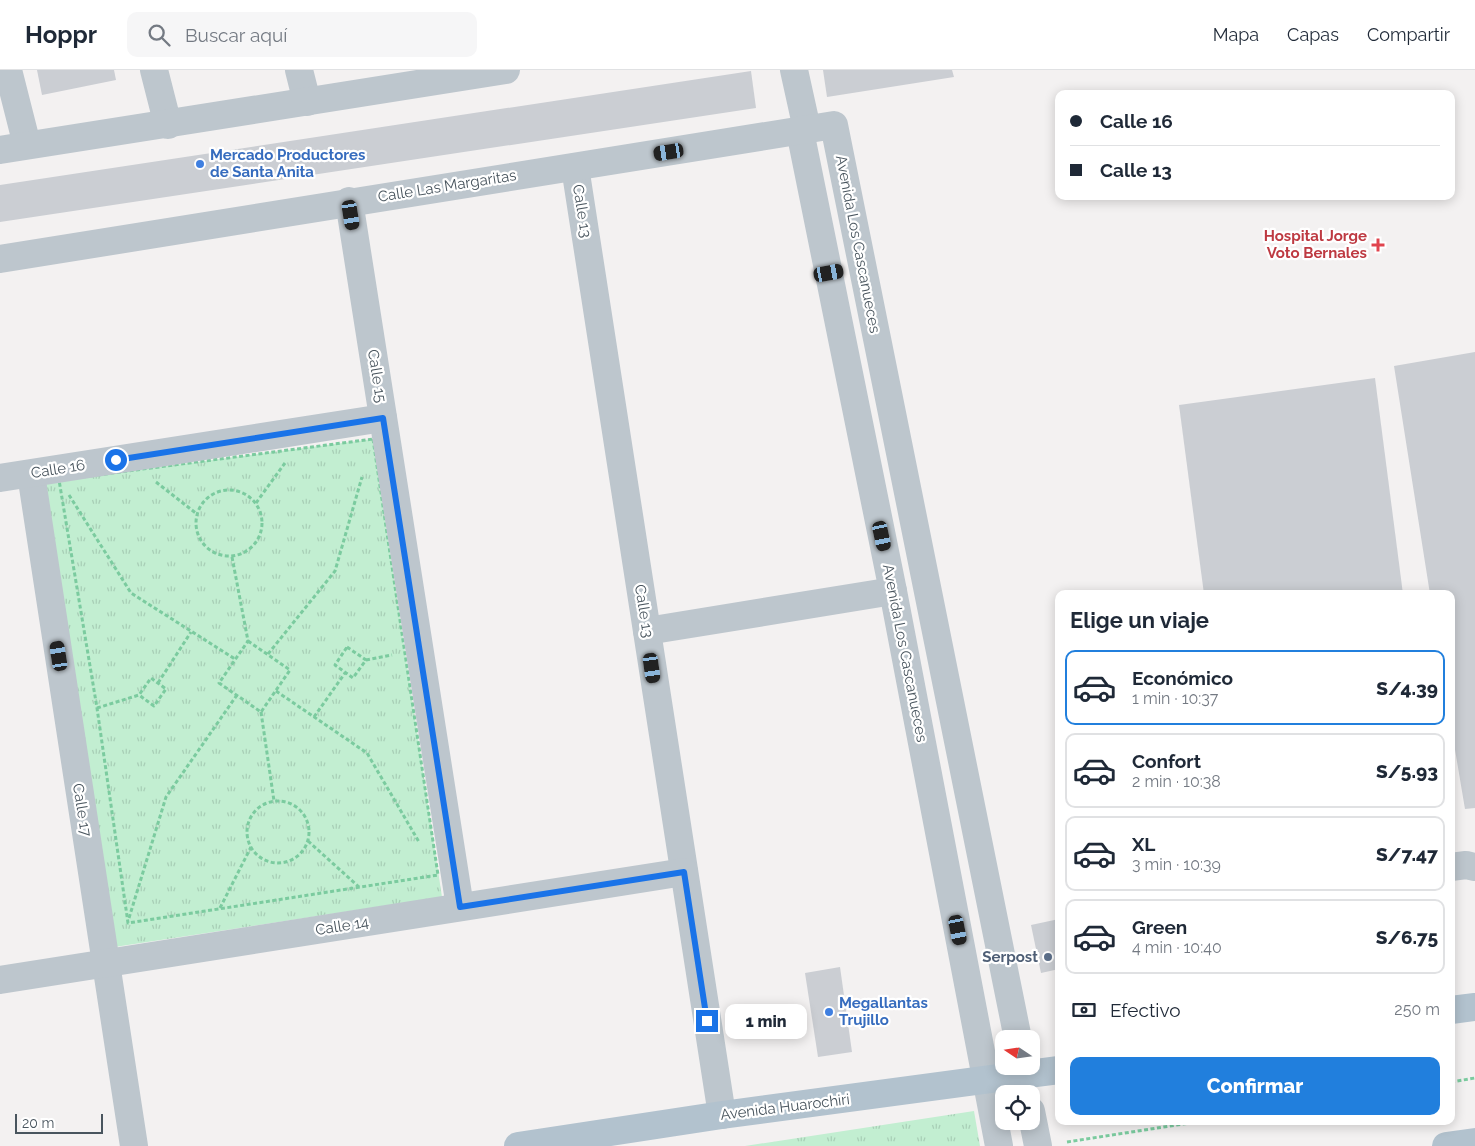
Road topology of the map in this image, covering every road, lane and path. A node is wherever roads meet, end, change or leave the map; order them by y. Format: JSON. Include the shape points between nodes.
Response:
{"nodes":[{"id":1,"x":8,"y":70,"type":"edge"},
{"id":2,"x":154,"y":70,"type":"edge"},
{"id":3,"x":299,"y":70,"type":"edge"},
{"id":4,"x":506,"y":70,"type":"edge"},
{"id":5,"x":794,"y":70,"type":"edge"},
{"id":6,"x":445,"y":75,"type":"edge"},
{"id":7,"x":307,"y":102,"type":"junction"},
{"id":8,"x":168,"y":125,"type":"junction"},
{"id":9,"x":834,"y":125,"type":"joint"},
{"id":10,"x":803,"y":130,"type":"junction"},
{"id":11,"x":27,"y":145,"type":"junction"},
{"id":12,"x":0,"y":150,"type":"edge"},
{"id":13,"x":574,"y":167,"type":"junction"},
{"id":14,"x":349,"y":201,"type":"junction"},
{"id":15,"x":0,"y":259,"type":"edge"},
{"id":16,"x":863,"y":267,"type":"junction"},
{"id":17,"x":829,"y":273,"type":"junction"},
{"id":18,"x":889,"y":401,"type":"junction"},
{"id":19,"x":856,"y":409,"type":"junction"},
{"id":20,"x":378,"y":429,"type":"junction"},
{"id":21,"x":370,"y":448,"type":"dead end"},
{"id":22,"x":296,"y":449,"type":"junction"},
{"id":23,"x":365,"y":467,"type":"dead end"},
{"id":24,"x":140,"y":470,"type":"dead end"},
{"id":25,"x":31,"y":474,"type":"junction"},
{"id":26,"x":147,"y":475,"type":"dead end"},
{"id":27,"x":0,"y":478,"type":"edge"},
{"id":28,"x":59,"y":480,"type":"junction"},
{"id":29,"x":154,"y":481,"type":"dead end"},
{"id":30,"x":256,"y":503,"type":"junction"},
{"id":31,"x":197,"y":514,"type":"junction"},
{"id":32,"x":232,"y":557,"type":"junction"},
{"id":33,"x":893,"y":591,"type":"junction"},
{"id":34,"x":647,"y":631,"type":"junction"},
{"id":35,"x":191,"y":632,"type":"junction"},
{"id":36,"x":248,"y":640,"type":"junction"},
{"id":37,"x":268,"y":654,"type":"junction"},
{"id":38,"x":394,"y":654,"type":"dead end"},
{"id":39,"x":235,"y":659,"type":"junction"},
{"id":40,"x":366,"y":660,"type":"junction"},
{"id":41,"x":345,"y":673,"type":"junction"},
{"id":42,"x":158,"y":683,"type":"junction"},
{"id":43,"x":276,"y":691,"type":"junction"},
{"id":44,"x":139,"y":695,"type":"junction"},
{"id":45,"x":237,"y":695,"type":"junction"},
{"id":46,"x":96,"y":708,"type":"junction"},
{"id":47,"x":261,"y":712,"type":"junction"},
{"id":48,"x":314,"y":717,"type":"junction"},
{"id":49,"x":274,"y":801,"type":"junction"},
{"id":50,"x":975,"y":826,"type":"junction"},
{"id":51,"x":939,"y":832,"type":"junction"},
{"id":52,"x":308,"y":841,"type":"junction"},
{"id":53,"x":251,"y":847,"type":"junction"},
{"id":54,"x":424,"y":851,"type":"dead end"},
{"id":55,"x":429,"y":859,"type":"dead end"},
{"id":56,"x":1455,"y":866,"type":"edge"},
{"id":57,"x":1475,"y":867,"type":"edge"},
{"id":58,"x":684,"y":872,"type":"junction"},
{"id":59,"x":438,"y":875,"type":"junction"},
{"id":60,"x":360,"y":887,"type":"junction"},
{"id":61,"x":460,"y":907,"type":"junction"},
{"id":62,"x":220,"y":909,"type":"junction"},
{"id":63,"x":128,"y":923,"type":"junction"},
{"id":64,"x":106,"y":963,"type":"junction"},
{"id":65,"x":0,"y":980,"type":"edge"},
{"id":66,"x":1475,"y":1007,"type":"edge"},
{"id":67,"x":1455,"y":1010,"type":"edge"},
{"id":68,"x":1016,"y":1030,"type":"edge"},
{"id":69,"x":1055,"y":1070,"type":"edge"},
{"id":70,"x":1025,"y":1078,"type":"edge"},
{"id":71,"x":1475,"y":1078,"type":"edge"},
{"id":72,"x":987,"y":1081,"type":"junction"},
{"id":73,"x":1455,"y":1081,"type":"edge"},
{"id":74,"x":722,"y":1115,"type":"junction"},
{"id":75,"x":1176,"y":1125,"type":"edge"},
{"id":76,"x":1040,"y":1129,"type":"edge"},
{"id":77,"x":1475,"y":1142,"type":"edge"},
{"id":78,"x":1048,"y":1145,"type":"edge"},
{"id":79,"x":134,"y":1146,"type":"edge"},
{"id":80,"x":518,"y":1146,"type":"edge"},
{"id":81,"x":999,"y":1146,"type":"edge"},
{"id":82,"x":1446,"y":1146,"type":"edge"}],
"edges":[{"from":1,"to":11,"type":"street"},
{"from":2,"to":8,"type":"street"},
{"from":3,"to":7,"type":"street"},
{"from":4,"to":6,"type":"street"},
{"from":5,"to":10,"type":"street","name":"Avenida Los Cascanueces"},
{"from":6,"to":7,"type":"street"},
{"from":7,"to":8,"type":"street"},
{"from":8,"to":11,"type":"street"},
{"from":9,"to":10,"type":"street","name":"Calle Las Margaritas"},
{"from":9,"to":16,"type":"street","name":"Avenida Los Cascanueces"},
{"from":10,"to":13,"type":"street","name":"Calle Las Margaritas"},
{"from":10,"to":17,"type":"street","name":"Avenida Los Cascanueces"},
{"from":11,"to":12,"type":"street"},
{"from":13,"to":14,"type":"street","name":"Calle Las Margaritas"},
{"from":13,"to":34,"type":"street","name":"Calle 13"},
{"from":14,"to":15,"type":"street","name":"Calle Las Margaritas"},
{"from":14,"to":20,"type":"street","name":"Calle 15"},
{"from":16,"to":17,"type":"street"},
{"from":16,"to":18,"type":"street","name":"Avenida Los Cascanueces"},
{"from":17,"to":19,"type":"street","name":"Avenida Los Cascanueces"},
{"from":18,"to":19,"type":"street"},
{"from":18,"to":50,"type":"street","name":"Avenida Los Cascanueces"},
{"from":19,"to":33,"type":"street","name":"Avenida Los Cascanueces"},
{"from":20,"to":21,"type":"path"},
{"from":20,"to":22,"type":"path"},
{"from":20,"to":25,"type":"street","name":"Calle 16"},
{"from":20,"to":59,"type":"path"},
{"from":20,"to":61,"type":"street","name":"Calle 15"},
{"from":22,"to":28,"type":"path"},
{"from":22,"to":30,"type":"path"},
{"from":23,"to":37,"type":"path","via":[[334,571]]},
{"from":24,"to":26,"type":"path"},
{"from":25,"to":27,"type":"street","name":"Calle 16"},
{"from":25,"to":64,"type":"street","name":"Calle 17"},
{"from":28,"to":35,"type":"path","via":[[131,594]]},
{"from":28,"to":46,"type":"path"},
{"from":29,"to":31,"type":"path"},
{"from":30,"to":31,"type":"path","via":[[239,491],[229,489],[209,496]]},
{"from":30,"to":32,"type":"path","via":[[263,522],[257,542],[242,555]]},
{"from":31,"to":32,"type":"path","via":[[195,524],[203,545],[211,552]]},
{"from":32,"to":36,"type":"path"},
{"from":33,"to":34,"type":"street"},
{"from":33,"to":51,"type":"street","name":"Avenida Los Cascanueces"},
{"from":34,"to":58,"type":"street","name":"Calle 13"},
{"from":35,"to":39,"type":"path"},
{"from":35,"to":42,"type":"path"},
{"from":36,"to":37,"type":"path"},
{"from":36,"to":39,"type":"path"},
{"from":37,"to":43,"type":"path","via":[[290,670]]},
{"from":38,"to":40,"type":"path"},
{"from":39,"to":45,"type":"path","via":[[219,683]]},
{"from":40,"to":41,"type":"path","via":[[353,678]]},
{"from":40,"to":41,"type":"path","via":[[347,647],[335,665]]},
{"from":41,"to":48,"type":"path"},
{"from":42,"to":44,"type":"path","via":[[151,678]]},
{"from":42,"to":44,"type":"path","via":[[166,689],[154,706]]},
{"from":43,"to":47,"type":"path"},
{"from":43,"to":48,"type":"path"},
{"from":44,"to":46,"type":"path"},
{"from":45,"to":47,"type":"path"},
{"from":45,"to":63,"type":"path","via":[[166,797]]},
{"from":46,"to":63,"type":"path"},
{"from":47,"to":49,"type":"path"},
{"from":48,"to":54,"type":"path","via":[[367,753]]},
{"from":49,"to":52,"type":"path","via":[[294,805],[302,811],[309,831]]},
{"from":49,"to":53,"type":"path","via":[[256,810],[250,818],[248,838]]},
{"from":50,"to":51,"type":"street"},
{"from":50,"to":68,"type":"street","name":"Avenida Los Cascanueces"},
{"from":51,"to":72,"type":"street","name":"Avenida Los Cascanueces"},
{"from":52,"to":53,"type":"path","via":[[303,851],[286,862],[266,861]]},
{"from":52,"to":60,"type":"path"},
{"from":53,"to":62,"type":"path"},
{"from":55,"to":59,"type":"path"},
{"from":56,"to":57,"type":"street"},
{"from":58,"to":61,"type":"street","name":"Calle 14"},
{"from":58,"to":74,"type":"street","name":"Calle 13"},
{"from":59,"to":60,"type":"path"},
{"from":60,"to":62,"type":"path"},
{"from":61,"to":64,"type":"street","name":"Calle 14"},
{"from":62,"to":63,"type":"path"},
{"from":64,"to":65,"type":"street","name":"Calle 14"},
{"from":64,"to":79,"type":"street","name":"Calle 17"},
{"from":66,"to":67,"type":"main road"},
{"from":69,"to":70,"type":"main road","name":"Avenida Huarochiri"},
{"from":70,"to":72,"type":"main road","name":"Avenida Huarochiri"},
{"from":71,"to":73,"type":"path"},
{"from":72,"to":74,"type":"main road","name":"Avenida Huarochiri"},
{"from":72,"to":81,"type":"street","name":"Avenida Los Cascanueces"},
{"from":74,"to":80,"type":"main road","name":"Avenida Huarochiri"},
{"from":75,"to":78,"type":"path"},
{"from":76,"to":78,"type":"street"},
{"from":77,"to":82,"type":"main road"}]}
